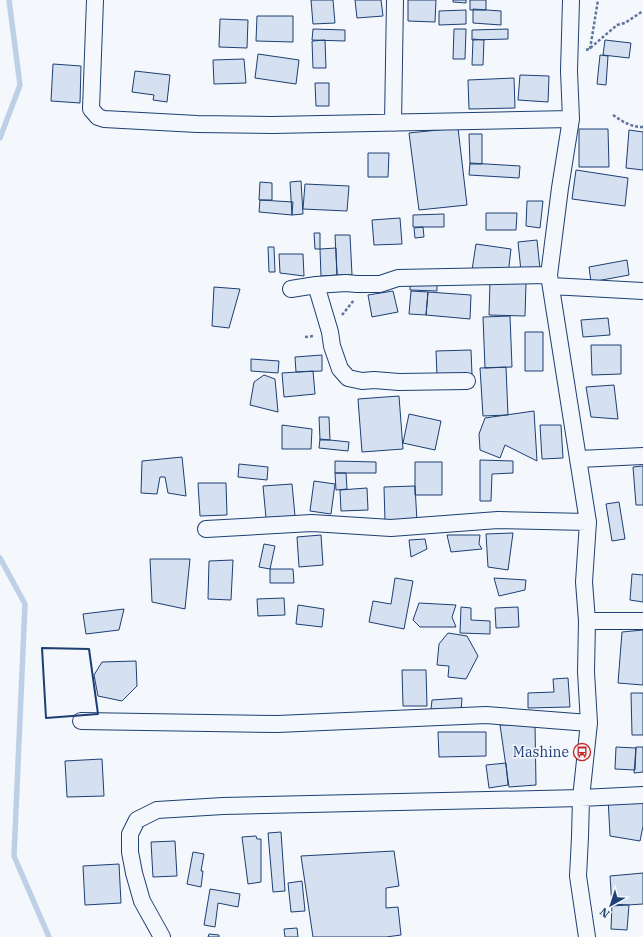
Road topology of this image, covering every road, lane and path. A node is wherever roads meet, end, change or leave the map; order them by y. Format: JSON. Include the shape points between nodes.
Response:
{"nodes":[{"id":1,"x":95,"y":0,"type":"edge"},
{"id":2,"x":395,"y":0,"type":"edge"},
{"id":3,"x":571,"y":0,"type":"edge"},
{"id":4,"x":598,"y":0,"type":"edge"},
{"id":5,"x":643,"y":12,"type":"edge"},
{"id":6,"x":589,"y":49,"type":"junction"},
{"id":7,"x":570,"y":50,"type":"junction"},
{"id":8,"x":613,"y":115,"type":"dead end"},
{"id":9,"x":571,"y":119,"type":"junction"},
{"id":10,"x":393,"y":123,"type":"junction"},
{"id":11,"x":643,"y":127,"type":"edge"},
{"id":12,"x":550,"y":280,"type":"junction"},
{"id":13,"x":369,"y":284,"type":"junction"},
{"id":14,"x":316,"y":285,"type":"junction"},
{"id":15,"x":291,"y":289,"type":"dead end"},
{"id":16,"x":643,"y":291,"type":"edge"},
{"id":17,"x":330,"y":332,"type":"junction"},
{"id":18,"x":467,"y":380,"type":"dead end"},
{"id":19,"x":643,"y":456,"type":"edge"},
{"id":20,"x":579,"y":459,"type":"junction"},
{"id":21,"x":588,"y":522,"type":"junction"},
{"id":22,"x":206,"y":530,"type":"dead end"},
{"id":23,"x":587,"y":621,"type":"junction"},
{"id":24,"x":643,"y":621,"type":"edge"},
{"id":25,"x":81,"y":721,"type":"dead end"},
{"id":26,"x":589,"y":723,"type":"junction"},
{"id":27,"x":643,"y":795,"type":"edge"},
{"id":28,"x":581,"y":798,"type":"junction"},
{"id":29,"x":162,"y":937,"type":"edge"},
{"id":30,"x":587,"y":937,"type":"edge"}],
"edges":[{"from":1,"to":10,"type":"street","via":[[91,109],[104,119],[197,124]]},
{"from":2,"to":10,"type":"street"},
{"from":3,"to":7,"type":"street"},
{"from":4,"to":6,"type":"path"},
{"from":5,"to":6,"type":"path","via":[[625,23],[616,25]]},
{"from":6,"to":7,"type":"path"},
{"from":7,"to":9,"type":"street"},
{"from":8,"to":11,"type":"path","via":[[624,123]]},
{"from":9,"to":10,"type":"street"},
{"from":9,"to":12,"type":"street"},
{"from":12,"to":13,"type":"street","via":[[398,278],[380,284]]},
{"from":12,"to":16,"type":"street"},
{"from":12,"to":20,"type":"street"},
{"from":13,"to":14,"type":"street"},
{"from":13,"to":17,"type":"path"},
{"from":14,"to":15,"type":"street"},
{"from":14,"to":17,"type":"street"},
{"from":17,"to":18,"type":"street","via":[[340,370],[348,378],[399,382]]},
{"from":19,"to":20,"type":"street"},
{"from":20,"to":21,"type":"street"},
{"from":21,"to":22,"type":"street","via":[[498,520],[391,528],[312,522]]},
{"from":21,"to":23,"type":"street","via":[[584,582]]},
{"from":23,"to":24,"type":"street"},
{"from":23,"to":26,"type":"street"},
{"from":25,"to":26,"type":"street","via":[[277,724],[486,715]]},
{"from":26,"to":28,"type":"street"},
{"from":27,"to":28,"type":"street"},
{"from":28,"to":29,"type":"street","via":[[223,806],[157,810],[137,820],[130,834],[130,852],[142,901]]},
{"from":28,"to":30,"type":"street","via":[[578,876]]}]}
